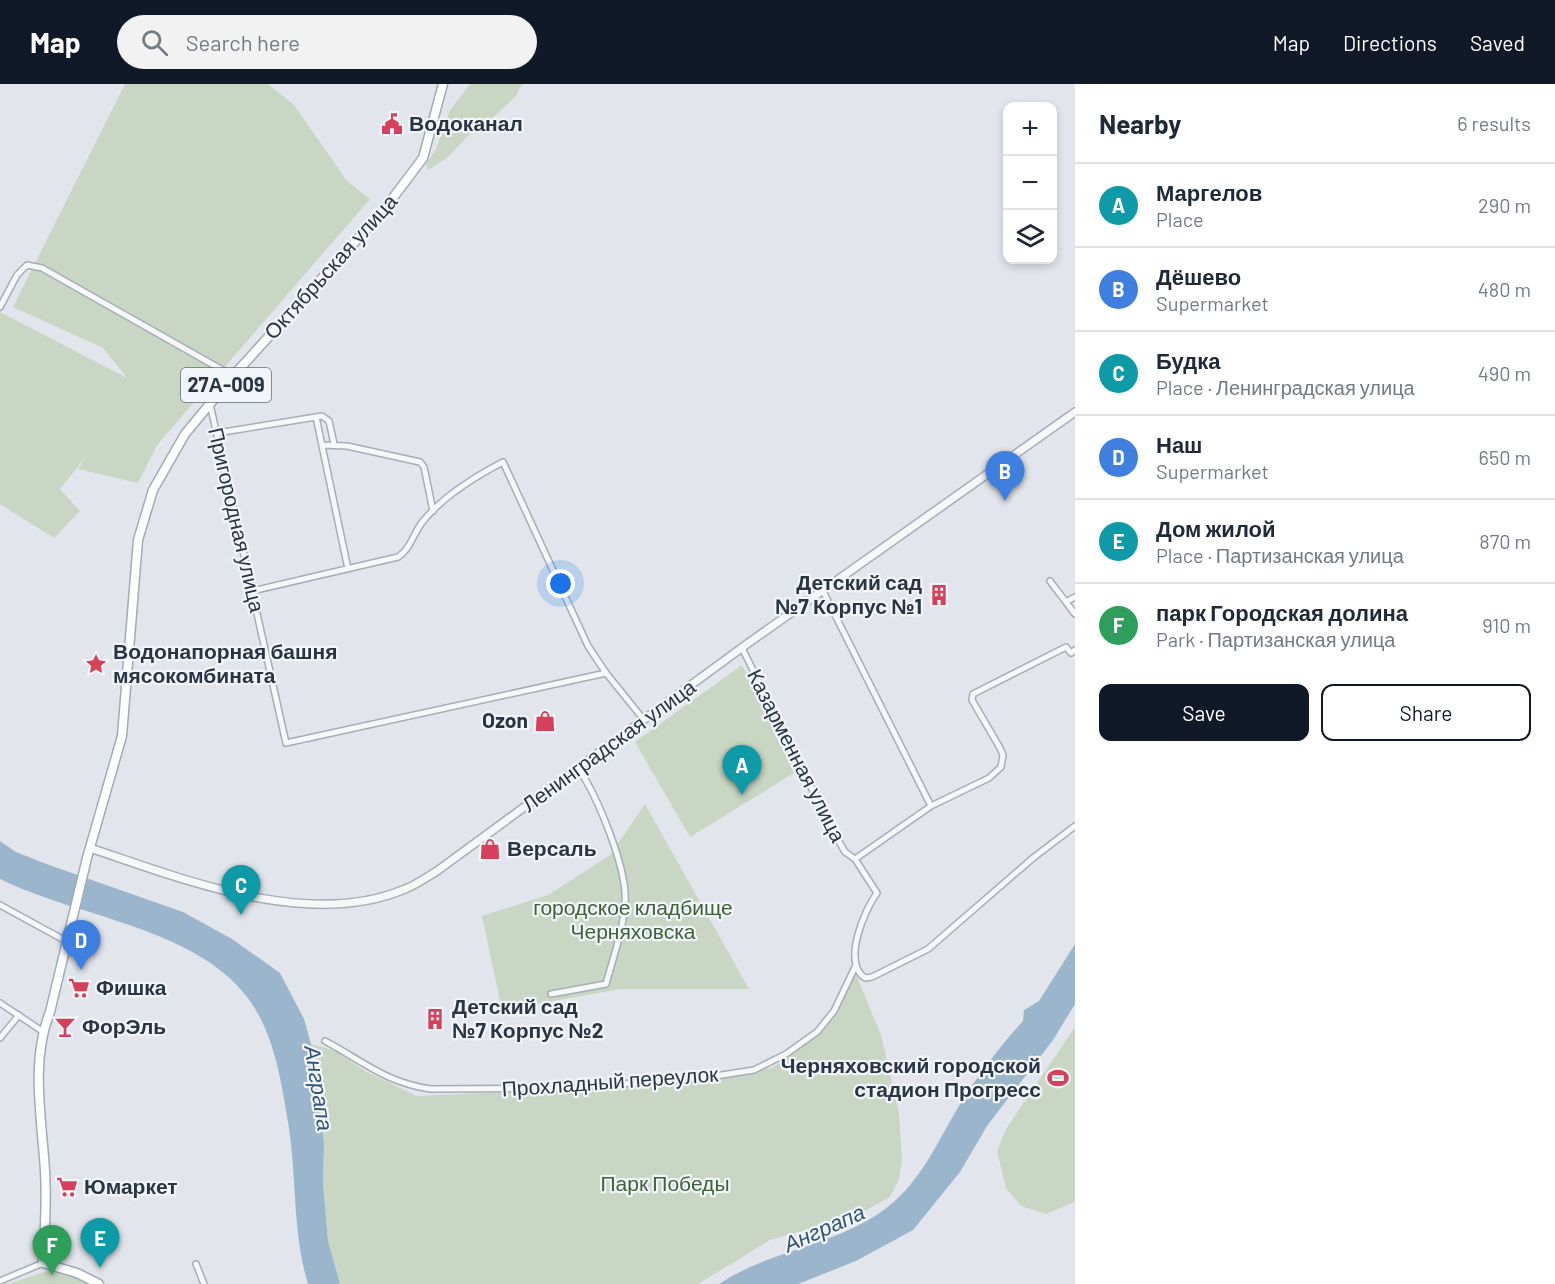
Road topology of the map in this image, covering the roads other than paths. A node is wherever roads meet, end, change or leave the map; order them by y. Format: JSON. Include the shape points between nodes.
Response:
{"nodes":[{"id":1,"x":445,"y":85,"type":"edge"},
{"id":2,"x":0,"y":307,"type":"edge"},
{"id":3,"x":233,"y":376,"type":"junction"},
{"id":4,"x":210,"y":404,"type":"junction"},
{"id":5,"x":1075,"y":412,"type":"edge"},
{"id":6,"x":316,"y":417,"type":"junction"},
{"id":7,"x":217,"y":433,"type":"junction"},
{"id":8,"x":334,"y":444,"type":"junction"},
{"id":9,"x":322,"y":445,"type":"junction"},
{"id":10,"x":433,"y":512,"type":"junction"},
{"id":11,"x":348,"y":569,"type":"junction"},
{"id":12,"x":1050,"y":581,"type":"dead end"},
{"id":13,"x":252,"y":591,"type":"junction"},
{"id":14,"x":823,"y":591,"type":"junction"},
{"id":15,"x":1075,"y":597,"type":"edge"},
{"id":16,"x":1066,"y":602,"type":"junction"},
{"id":17,"x":1075,"y":614,"type":"edge"},
{"id":18,"x":742,"y":648,"type":"junction"},
{"id":19,"x":1075,"y":650,"type":"edge"},
{"id":20,"x":606,"y":673,"type":"junction"},
{"id":21,"x":644,"y":720,"type":"junction"},
{"id":22,"x":578,"y":768,"type":"junction"},
{"id":23,"x":931,"y":807,"type":"junction"},
{"id":24,"x":1075,"y":826,"type":"edge"},
{"id":25,"x":90,"y":848,"type":"junction"},
{"id":26,"x":855,"y":859,"type":"junction"},
{"id":27,"x":0,"y":905,"type":"edge"},
{"id":28,"x":66,"y":941,"type":"junction"},
{"id":29,"x":856,"y":965,"type":"junction"},
{"id":30,"x":551,"y":994,"type":"dead end"},
{"id":31,"x":0,"y":1003,"type":"edge"},
{"id":32,"x":19,"y":1015,"type":"junction"},
{"id":33,"x":42,"y":1030,"type":"junction"},
{"id":34,"x":0,"y":1038,"type":"edge"},
{"id":35,"x":326,"y":1041,"type":"dead end"},
{"id":36,"x":43,"y":1263,"type":"junction"},
{"id":37,"x":196,"y":1264,"type":"dead end"},
{"id":38,"x":0,"y":1281,"type":"edge"},
{"id":39,"x":99,"y":1284,"type":"edge"},
{"id":40,"x":204,"y":1284,"type":"edge"}],
"edges":[{"from":1,"to":3,"type":"main road","name":"Октябрьская улица","number":"27А-009","via":[[423,158],[383,211]]},
{"from":2,"to":3,"type":"street","via":[[17,275],[27,265],[42,268]]},
{"from":3,"to":4,"type":"main road","name":"Октябрьская улица","number":"27А-009"},
{"from":4,"to":7,"type":"street","name":"Пригородная улица"},
{"from":4,"to":25,"type":"main road","name":"Октябрьская улица","number":"27А-009","via":[[168,462],[145,514],[138,540],[122,736]]},
{"from":5,"to":14,"type":"street","name":"Ленинградская улица"},
{"from":6,"to":7,"type":"street"},
{"from":6,"to":8,"type":"street","via":[[328,418]]},
{"from":6,"to":9,"type":"street"},
{"from":7,"to":13,"type":"street","name":"Пригородная улица"},
{"from":8,"to":9,"type":"street"},
{"from":8,"to":10,"type":"street","via":[[420,462]]},
{"from":9,"to":11,"type":"street"},
{"from":10,"to":11,"type":"street","via":[[401,555]]},
{"from":10,"to":20,"type":"street","via":[[503,462],[570,609]]},
{"from":11,"to":13,"type":"street"},
{"from":12,"to":16,"type":"street"},
{"from":13,"to":20,"type":"street","name":"Пригородная улица","via":[[286,743]]},
{"from":14,"to":18,"type":"street","name":"Ленинградская улица"},
{"from":14,"to":23,"type":"street"},
{"from":15,"to":16,"type":"street"},
{"from":16,"to":17,"type":"street"},
{"from":18,"to":21,"type":"street","name":"Ленинградская улица"},
{"from":18,"to":26,"type":"street","name":"Казарменная улица","via":[[840,844]]},
{"from":19,"to":23,"type":"street","name":"Казарменная улица","via":[[1071,653],[1066,647],[973,694],[972,700],[1000,748],[1003,761],[989,778]]},
{"from":20,"to":21,"type":"street"},
{"from":21,"to":22,"type":"street","name":"Ленинградская улица"},
{"from":22,"to":25,"type":"street","name":"Ленинградская улица","via":[[437,871],[406,889],[361,900],[278,901],[205,888]]},
{"from":22,"to":30,"type":"street","via":[[606,825],[622,870],[626,902],[606,984]]},
{"from":23,"to":26,"type":"street","name":"Казарменная улица"},
{"from":24,"to":29,"type":"street","via":[[928,949],[873,977],[860,975]]},
{"from":25,"to":28,"type":"main road","number":"27А-009"},
{"from":26,"to":29,"type":"street","via":[[877,893],[863,914]]},
{"from":27,"to":28,"type":"street"},
{"from":28,"to":33,"type":"main road","number":"27А-009","via":[[50,1012]]},
{"from":29,"to":35,"type":"street","name":"Прохладный переулок","via":[[834,1011],[817,1032],[767,1065],[709,1077],[570,1088],[431,1089],[376,1073]]},
{"from":31,"to":32,"type":"street"},
{"from":32,"to":33,"type":"street"},
{"from":32,"to":34,"type":"street"},
{"from":33,"to":36,"type":"main road","number":"27А-009","via":[[39,1056],[46,1198]]},
{"from":36,"to":38,"type":"street"},
{"from":36,"to":39,"type":"main road"},
{"from":37,"to":40,"type":"street"}]}
